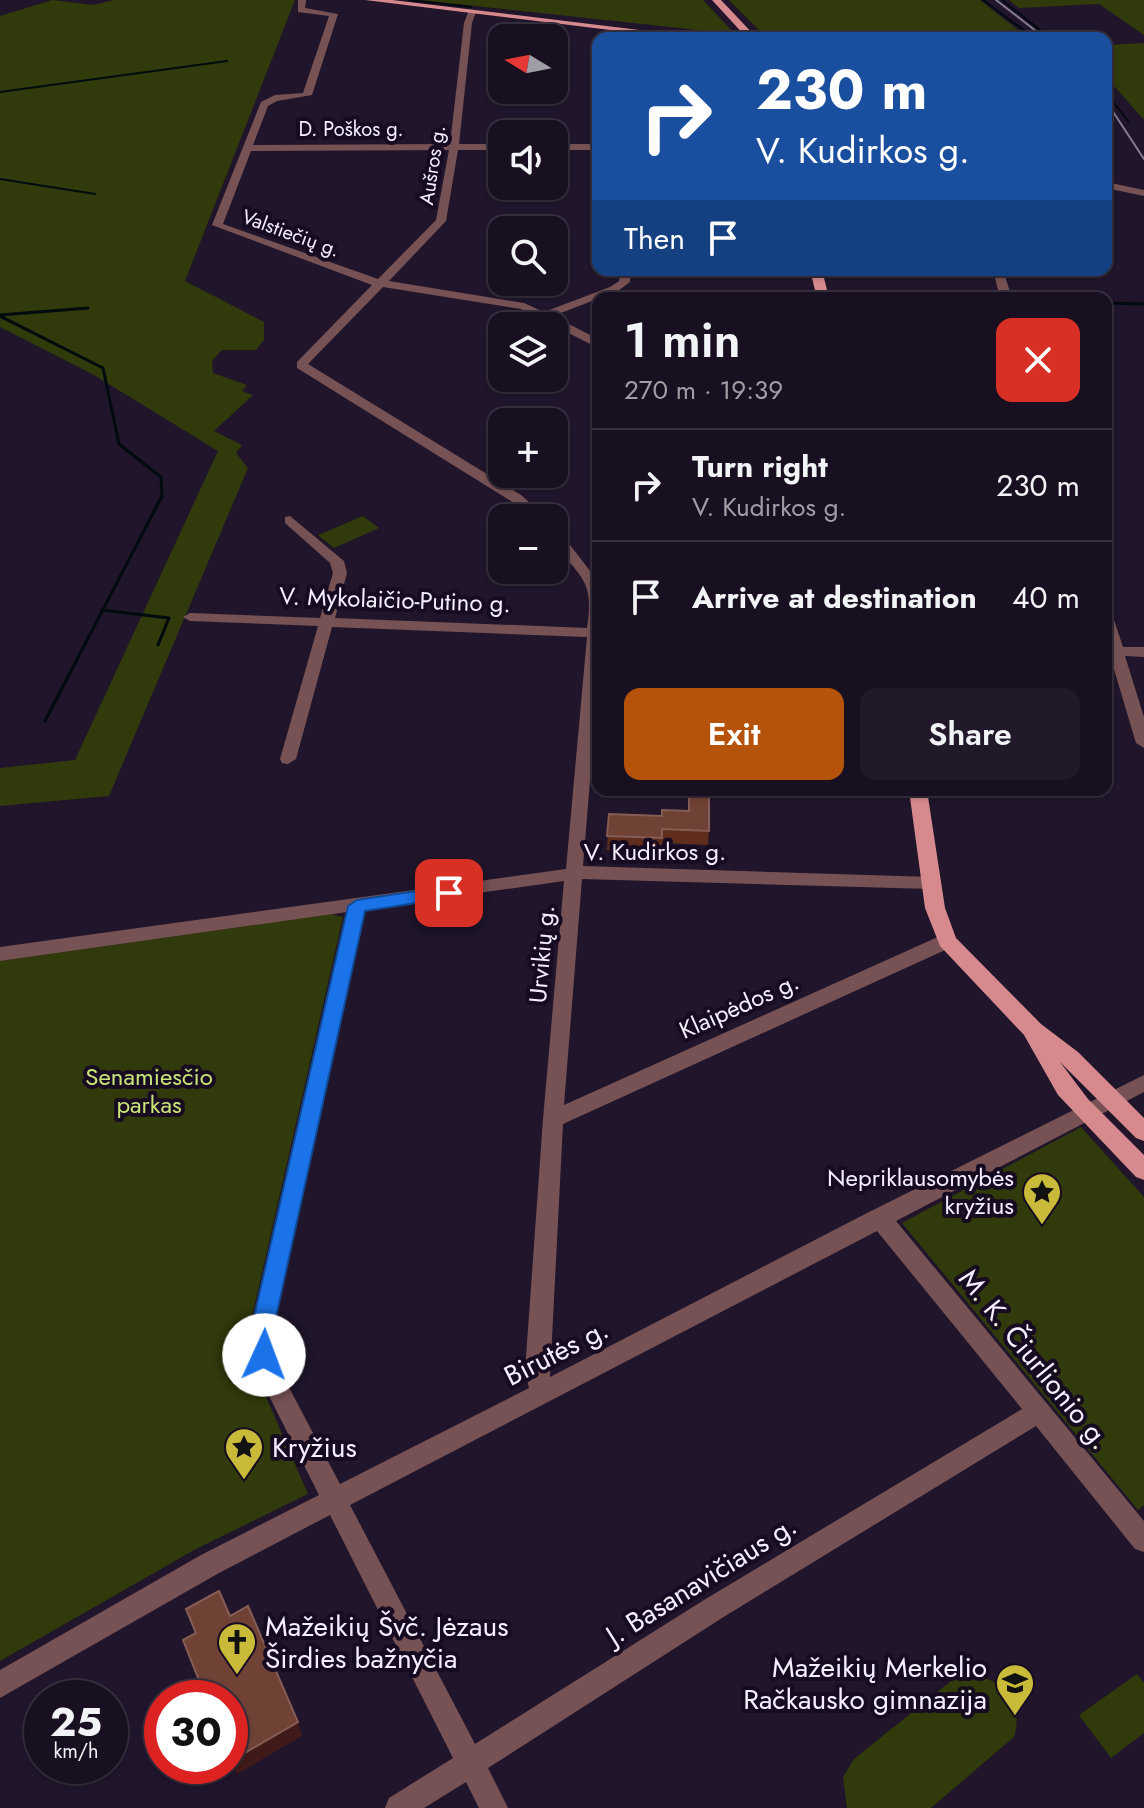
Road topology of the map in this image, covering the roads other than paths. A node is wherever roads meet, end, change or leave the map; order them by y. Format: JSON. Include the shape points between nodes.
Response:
{"nodes":[{"id":1,"x":302,"y":0,"type":"edge"},
{"id":2,"x":369,"y":0,"type":"edge"},
{"id":3,"x":716,"y":0,"type":"edge"},
{"id":4,"x":472,"y":12,"type":"junction"},
{"id":5,"x":647,"y":32,"type":"edge"},
{"id":6,"x":746,"y":32,"type":"edge"},
{"id":7,"x":454,"y":147,"type":"junction"},
{"id":8,"x":488,"y":147,"type":"edge"},
{"id":9,"x":568,"y":147,"type":"edge"},
{"id":10,"x":592,"y":147,"type":"edge"},
{"id":11,"x":248,"y":148,"type":"junction"},
{"id":12,"x":1112,"y":186,"type":"edge"},
{"id":13,"x":1144,"y":193,"type":"edge"},
{"id":14,"x":625,"y":276,"type":"edge"},
{"id":15,"x":383,"y":284,"type":"junction"},
{"id":16,"x":606,"y":292,"type":"edge"},
{"id":17,"x":592,"y":297,"type":"edge"},
{"id":18,"x":539,"y":312,"type":"edge"},
{"id":19,"x":554,"y":312,"type":"edge"},
{"id":20,"x":568,"y":327,"type":"edge"},
{"id":21,"x":592,"y":341,"type":"edge"},
{"id":22,"x":523,"y":504,"type":"edge"},
{"id":23,"x":290,"y":520,"type":"dead end"},
{"id":24,"x":568,"y":553,"type":"edge"},
{"id":25,"x":592,"y":584,"type":"edge"},
{"id":26,"x":190,"y":617,"type":"dead end"},
{"id":27,"x":329,"y":621,"type":"junction"},
{"id":28,"x":592,"y":633,"type":"edge"},
{"id":29,"x":1144,"y":641,"type":"edge"},
{"id":30,"x":1112,"y":645,"type":"edge"},
{"id":31,"x":1112,"y":645,"type":"edge"},
{"id":32,"x":1112,"y":648,"type":"edge"},
{"id":33,"x":1144,"y":652,"type":"edge"},
{"id":34,"x":592,"y":683,"type":"edge"},
{"id":35,"x":1144,"y":743,"type":"edge"},
{"id":36,"x":288,"y":759,"type":"dead end"},
{"id":37,"x":919,"y":796,"type":"edge"},
{"id":38,"x":573,"y":875,"type":"junction"},
{"id":39,"x":931,"y":883,"type":"junction"},
{"id":40,"x":357,"y":906,"type":"junction"},
{"id":41,"x":947,"y":941,"type":"junction"},
{"id":42,"x":0,"y":954,"type":"edge"},
{"id":43,"x":1033,"y":1030,"type":"junction"},
{"id":44,"x":1144,"y":1083,"type":"edge"},
{"id":45,"x":1111,"y":1099,"type":"junction"},
{"id":46,"x":1086,"y":1112,"type":"junction"},
{"id":47,"x":553,"y":1119,"type":"junction"},
{"id":48,"x":1144,"y":1132,"type":"edge"},
{"id":49,"x":1144,"y":1170,"type":"edge"},
{"id":50,"x":879,"y":1217,"type":"junction"},
{"id":51,"x":542,"y":1393,"type":"junction"},
{"id":52,"x":1040,"y":1411,"type":"junction"},
{"id":53,"x":333,"y":1500,"type":"junction"},
{"id":54,"x":1144,"y":1540,"type":"edge"},
{"id":55,"x":0,"y":1685,"type":"edge"},
{"id":56,"x":468,"y":1762,"type":"junction"},
{"id":57,"x":399,"y":1808,"type":"edge"},
{"id":58,"x":494,"y":1808,"type":"edge"}],
"edges":[{"from":1,"to":11,"type":"street","name":"Valstiečių g.","via":[[301,10],[334,14],[307,95],[267,100]]},
{"from":2,"to":4,"type":"main road"},
{"from":3,"to":6,"type":"main road"},
{"from":4,"to":5,"type":"main road"},
{"from":4,"to":7,"type":"street","name":"Aušros g."},
{"from":7,"to":8,"type":"street","name":"D. Poškos g."},
{"from":7,"to":11,"type":"street","name":"D. Poškos g."},
{"from":7,"to":15,"type":"street","name":"Aušros g.","via":[[441,221]]},
{"from":9,"to":10,"type":"street"},
{"from":11,"to":15,"type":"street","name":"Valstiečių g.","via":[[217,225]]},
{"from":12,"to":13,"type":"street"},
{"from":14,"to":16,"type":"street"},
{"from":15,"to":18,"type":"street","name":"Valstiečių g."},
{"from":15,"to":22,"type":"street","name":"Aušros g.","via":[[301,365]]},
{"from":17,"to":19,"type":"street"},
{"from":20,"to":21,"type":"street","name":"Valstiečių g."},
{"from":23,"to":27,"type":"street","via":[[337,561],[340,573]]},
{"from":24,"to":25,"type":"street","name":"Urvikių g."},
{"from":26,"to":27,"type":"street","name":"V. Mykolaičio-Putino g."},
{"from":27,"to":28,"type":"street","name":"V. Mykolaičio-Putino g."},
{"from":27,"to":36,"type":"street"},
{"from":29,"to":30,"type":"street"},
{"from":31,"to":33,"type":"street"},
{"from":32,"to":35,"type":"street"},
{"from":34,"to":38,"type":"street","name":"Urvikių g."},
{"from":37,"to":39,"type":"main road"},
{"from":38,"to":39,"type":"street","name":"V. Kudirkos g.","via":[[594,871]]},
{"from":38,"to":40,"type":"street","name":"V. Kudirkos g."},
{"from":38,"to":47,"type":"street","name":"Urvikių g."},
{"from":39,"to":41,"type":"main road"},
{"from":40,"to":42,"type":"street","name":"V. Kudirkos g."},
{"from":40,"to":53,"type":"street","via":[[263,1337],[275,1384]]},
{"from":41,"to":43,"type":"main road"},
{"from":41,"to":47,"type":"street","name":"Klaipėdos g."},
{"from":43,"to":45,"type":"main road"},
{"from":43,"to":46,"type":"main road","via":[[1044,1061]]},
{"from":44,"to":45,"type":"street","name":"Birutės g."},
{"from":45,"to":46,"type":"street","name":"Birutės g."},
{"from":45,"to":48,"type":"main road"},
{"from":46,"to":49,"type":"main road"},
{"from":46,"to":50,"type":"street","name":"Birutės g."},
{"from":47,"to":51,"type":"street","name":"Urvikių g.","via":[[537,1371]]},
{"from":50,"to":51,"type":"street","name":"Birutės g."},
{"from":50,"to":52,"type":"street","name":"M. K. Čiurlionio g."},
{"from":51,"to":53,"type":"street","name":"Birutės g."},
{"from":52,"to":54,"type":"street","name":"M. K. Čiurlionio g."},
{"from":52,"to":56,"type":"street","name":"J. Basanavičiaus g."},
{"from":53,"to":55,"type":"street","name":"Birutės g."},
{"from":53,"to":56,"type":"street"},
{"from":56,"to":57,"type":"street","name":"J. Basanavičiaus g."},
{"from":56,"to":58,"type":"street"}]}
